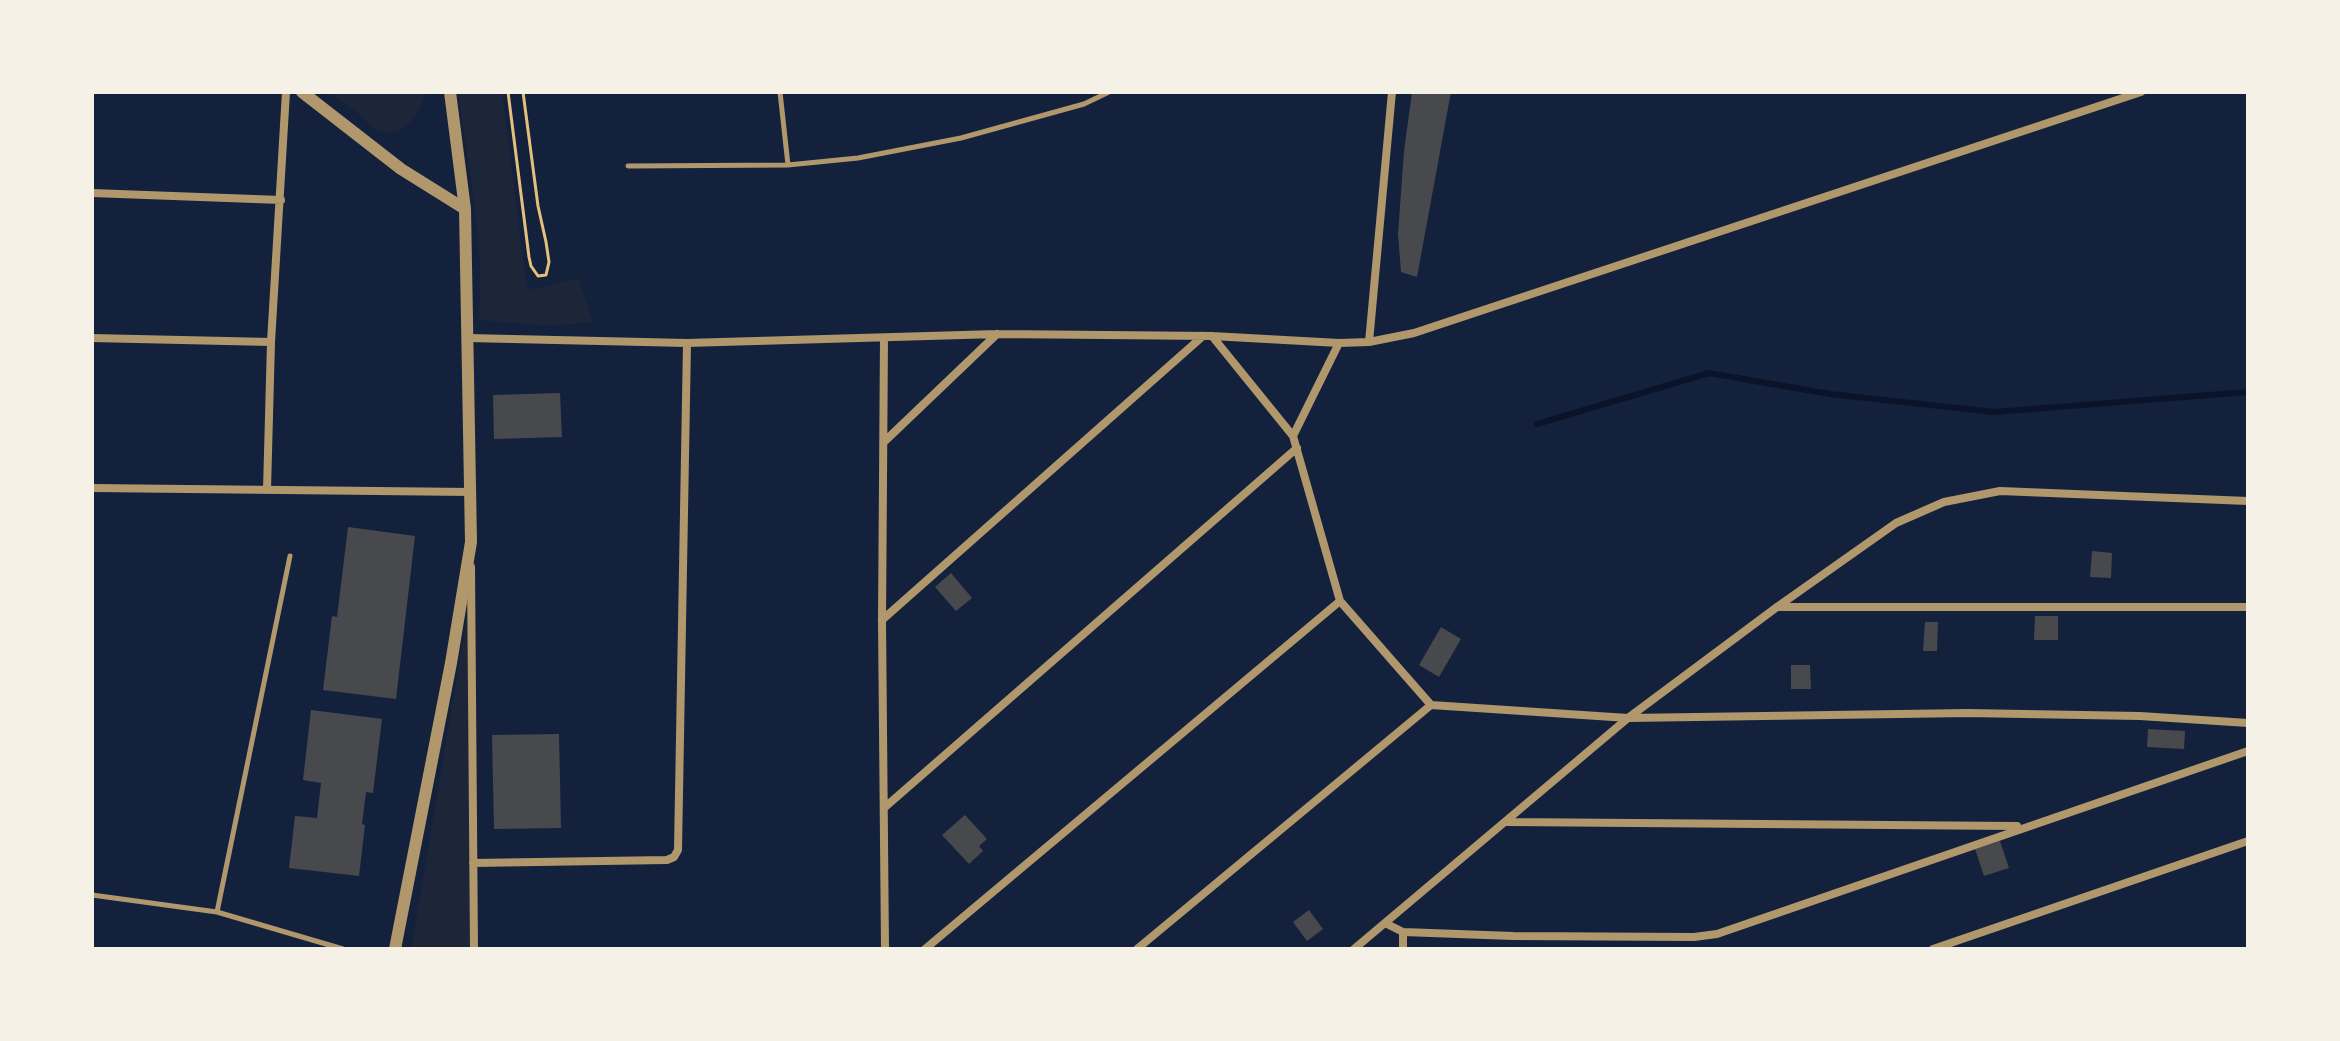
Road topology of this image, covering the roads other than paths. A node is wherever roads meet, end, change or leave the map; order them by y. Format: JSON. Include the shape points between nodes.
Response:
{"nodes":[{"id":1,"x":286,"y":92,"type":"edge"},
{"id":2,"x":302,"y":92,"type":"edge"},
{"id":3,"x":450,"y":92,"type":"edge"},
{"id":4,"x":780,"y":92,"type":"edge"},
{"id":5,"x":1109,"y":92,"type":"edge"},
{"id":6,"x":1392,"y":92,"type":"edge"},
{"id":7,"x":2141,"y":92,"type":"edge"},
{"id":8,"x":788,"y":165,"type":"junction"},
{"id":9,"x":628,"y":166,"type":"dead end"},
{"id":10,"x":92,"y":193,"type":"edge"},
{"id":11,"x":281,"y":200,"type":"junction"},
{"id":12,"x":465,"y":209,"type":"junction"},
{"id":13,"x":997,"y":334,"type":"junction"},
{"id":14,"x":1208,"y":336,"type":"junction"},
{"id":15,"x":92,"y":338,"type":"edge"},
{"id":16,"x":468,"y":338,"type":"junction"},
{"id":17,"x":884,"y":338,"type":"junction"},
{"id":18,"x":271,"y":342,"type":"junction"},
{"id":19,"x":1369,"y":342,"type":"junction"},
{"id":20,"x":687,"y":343,"type":"junction"},
{"id":21,"x":1339,"y":343,"type":"junction"},
{"id":22,"x":1293,"y":436,"type":"junction"},
{"id":23,"x":885,"y":441,"type":"junction"},
{"id":24,"x":1297,"y":448,"type":"junction"},
{"id":25,"x":92,"y":488,"type":"edge"},
{"id":26,"x":267,"y":490,"type":"junction"},
{"id":27,"x":471,"y":492,"type":"junction"},
{"id":28,"x":2248,"y":501,"type":"edge"},
{"id":29,"x":471,"y":542,"type":"junction"},
{"id":30,"x":290,"y":556,"type":"dead end"},
{"id":31,"x":1340,"y":601,"type":"junction"},
{"id":32,"x":1777,"y":607,"type":"junction"},
{"id":33,"x":2248,"y":607,"type":"edge"},
{"id":34,"x":882,"y":620,"type":"junction"},
{"id":35,"x":1431,"y":705,"type":"junction"},
{"id":36,"x":1628,"y":718,"type":"junction"},
{"id":37,"x":2248,"y":723,"type":"edge"},
{"id":38,"x":2248,"y":751,"type":"edge"},
{"id":39,"x":884,"y":808,"type":"junction"},
{"id":40,"x":1506,"y":822,"type":"junction"},
{"id":41,"x":2025,"y":826,"type":"junction"},
{"id":42,"x":2248,"y":841,"type":"edge"},
{"id":43,"x":473,"y":863,"type":"junction"},
{"id":44,"x":92,"y":895,"type":"edge"},
{"id":45,"x":217,"y":912,"type":"junction"},
{"id":46,"x":1385,"y":923,"type":"junction"},
{"id":47,"x":1403,"y":932,"type":"junction"},
{"id":48,"x":1513,"y":936,"type":"junction"},
{"id":49,"x":1633,"y":936,"type":"junction"},
{"id":50,"x":343,"y":949,"type":"edge"},
{"id":51,"x":395,"y":949,"type":"edge"},
{"id":52,"x":474,"y":949,"type":"edge"},
{"id":53,"x":885,"y":949,"type":"edge"},
{"id":54,"x":925,"y":949,"type":"edge"},
{"id":55,"x":1137,"y":949,"type":"edge"},
{"id":56,"x":1354,"y":949,"type":"edge"},
{"id":57,"x":1403,"y":949,"type":"edge"},
{"id":58,"x":1514,"y":949,"type":"edge"},
{"id":59,"x":1631,"y":949,"type":"edge"},
{"id":60,"x":1933,"y":949,"type":"edge"}],
"edges":[{"from":1,"to":11,"type":"street"},
{"from":2,"to":12,"type":"street","via":[[401,169]]},
{"from":3,"to":12,"type":"street"},
{"from":4,"to":8,"type":"lane"},
{"from":5,"to":8,"type":"lane","via":[[1084,104],[961,138]]},
{"from":6,"to":19,"type":"street"},
{"from":7,"to":19,"type":"street","via":[[1414,333]]},
{"from":8,"to":9,"type":"lane"},
{"from":10,"to":11,"type":"street"},
{"from":11,"to":18,"type":"street"},
{"from":12,"to":16,"type":"street"},
{"from":13,"to":14,"type":"street"},
{"from":13,"to":17,"type":"street"},
{"from":13,"to":23,"type":"street"},
{"from":14,"to":21,"type":"street"},
{"from":14,"to":22,"type":"street"},
{"from":14,"to":34,"type":"street"},
{"from":15,"to":18,"type":"street"},
{"from":16,"to":20,"type":"street"},
{"from":16,"to":27,"type":"street"},
{"from":17,"to":20,"type":"street"},
{"from":17,"to":23,"type":"street"},
{"from":18,"to":26,"type":"street"},
{"from":19,"to":21,"type":"street"},
{"from":20,"to":43,"type":"street","via":[[678,850],[667,860]]},
{"from":21,"to":22,"type":"street"},
{"from":22,"to":24,"type":"street"},
{"from":23,"to":34,"type":"street"},
{"from":24,"to":31,"type":"street"},
{"from":24,"to":39,"type":"street"},
{"from":25,"to":26,"type":"street"},
{"from":26,"to":27,"type":"street"},
{"from":27,"to":29,"type":"street"},
{"from":28,"to":32,"type":"street","via":[[2000,491],[1944,502],[1896,523]]},
{"from":29,"to":43,"type":"street"},
{"from":29,"to":51,"type":"street"},
{"from":30,"to":45,"type":"lane"},
{"from":31,"to":35,"type":"street"},
{"from":31,"to":54,"type":"street"},
{"from":32,"to":33,"type":"street"},
{"from":32,"to":36,"type":"street"},
{"from":34,"to":39,"type":"street"},
{"from":35,"to":36,"type":"street"},
{"from":35,"to":55,"type":"street"},
{"from":36,"to":37,"type":"street","via":[[1967,713]]},
{"from":36,"to":40,"type":"street"},
{"from":38,"to":41,"type":"street"},
{"from":39,"to":53,"type":"street"},
{"from":40,"to":41,"type":"street"},
{"from":40,"to":46,"type":"street"},
{"from":41,"to":49,"type":"street","via":[[1717,934]]},
{"from":42,"to":60,"type":"street"},
{"from":43,"to":52,"type":"street"},
{"from":44,"to":45,"type":"lane"},
{"from":45,"to":50,"type":"lane"},
{"from":46,"to":47,"type":"street"},
{"from":46,"to":56,"type":"street"},
{"from":47,"to":48,"type":"street"},
{"from":47,"to":57,"type":"street"},
{"from":48,"to":49,"type":"street"},
{"from":48,"to":58,"type":"street"},
{"from":49,"to":59,"type":"street"}]}
